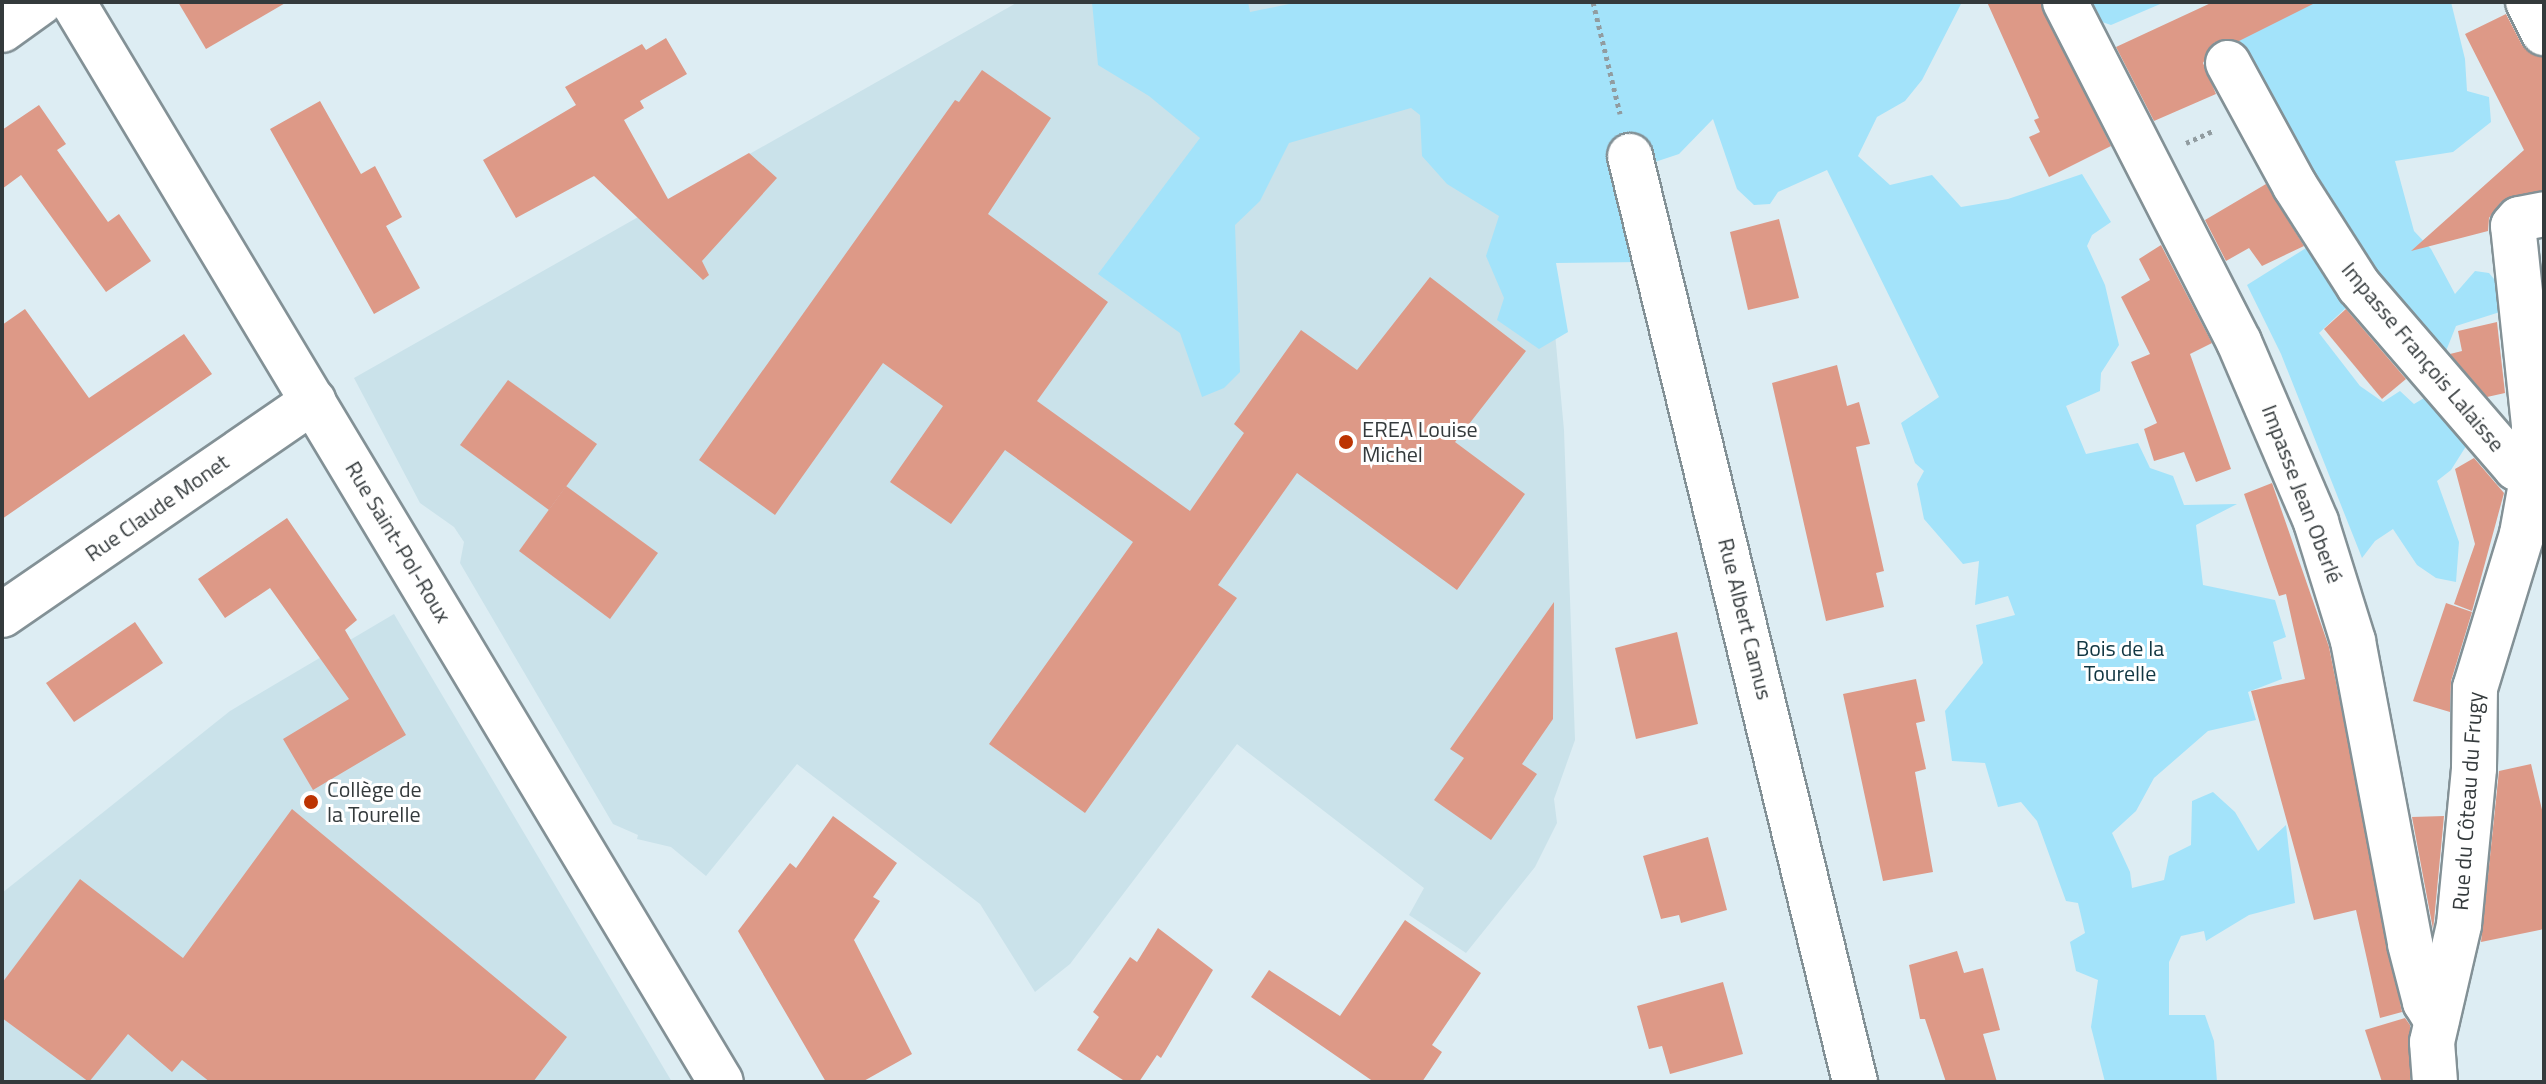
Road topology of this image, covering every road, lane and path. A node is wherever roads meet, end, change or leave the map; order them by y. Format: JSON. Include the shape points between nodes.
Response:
{"nodes":[{"id":1,"x":41,"y":2,"type":"edge"},
{"id":2,"x":73,"y":2,"type":"edge"},
{"id":3,"x":1593,"y":2,"type":"edge"},
{"id":4,"x":2065,"y":2,"type":"edge"},
{"id":5,"x":2528,"y":2,"type":"edge"},
{"id":6,"x":2,"y":30,"type":"edge"},
{"id":7,"x":2544,"y":33,"type":"edge"},
{"id":8,"x":2228,"y":63,"type":"dead end"},
{"id":9,"x":1630,"y":156,"type":"joint"},
{"id":10,"x":2544,"y":214,"type":"edge"},
{"id":11,"x":313,"y":401,"type":"junction"},
{"id":12,"x":2533,"y":473,"type":"junction"},
{"id":13,"x":2,"y":615,"type":"edge"},
{"id":14,"x":2437,"y":1021,"type":"junction"},
{"id":15,"x":721,"y":1082,"type":"edge"},
{"id":16,"x":1855,"y":1082,"type":"edge"},
{"id":17,"x":2435,"y":1082,"type":"edge"}],
"edges":[{"from":1,"to":6,"type":"street"},
{"from":2,"to":11,"type":"street","name":"Rue Saint-Pol-Roux"},
{"from":3,"to":9,"type":"path"},
{"from":4,"to":14,"type":"street","name":"Impasse Jean Oberlé","via":[[2239,342],[2316,522],[2353,641],[2410,944],[2425,1002]]},
{"from":5,"to":7,"type":"street"},
{"from":8,"to":12,"type":"street","name":"Impasse François Lalaisse","via":[[2295,186],[2359,286],[2516,468]]},
{"from":9,"to":16,"type":"street","name":"Rue Albert Camus"},
{"from":10,"to":12,"type":"street","name":"Rue du Côteau du Frugy","via":[[2519,219],[2513,226],[2534,425]]},
{"from":11,"to":13,"type":"street","name":"Rue Claude Monet"},
{"from":11,"to":15,"type":"street","name":"Rue Saint-Pol-Roux"},
{"from":12,"to":14,"type":"street","name":"Rue du Côteau du Frugy","via":[[2522,534],[2475,688],[2474,768],[2459,925]]},
{"from":14,"to":17,"type":"street","name":"Rue du Côteau du Frugy","via":[[2432,1042]]}]}
